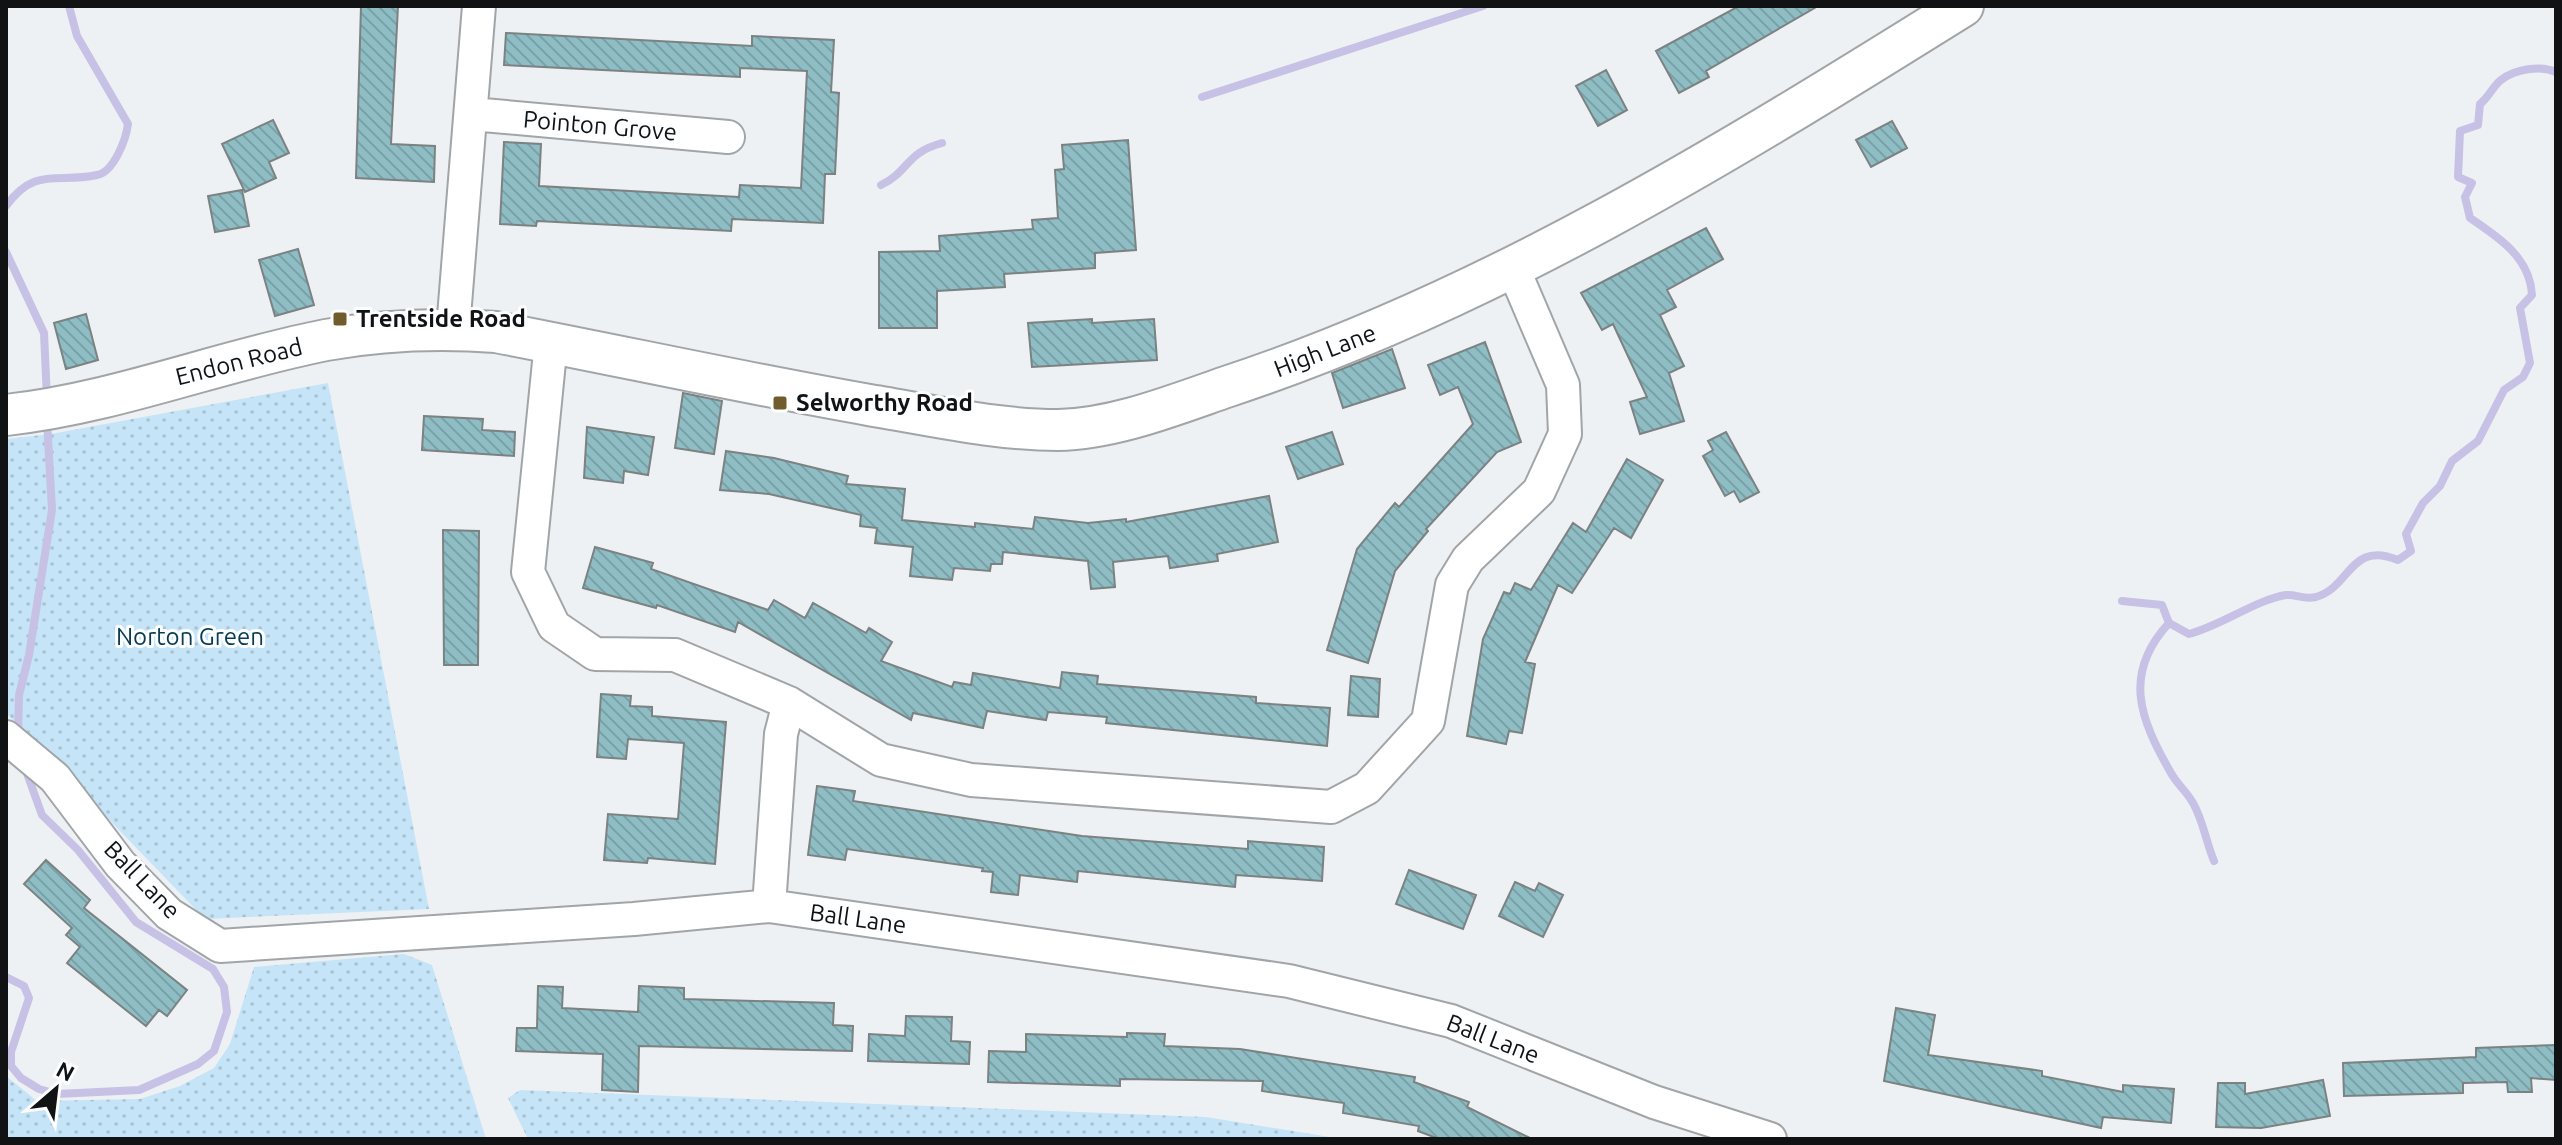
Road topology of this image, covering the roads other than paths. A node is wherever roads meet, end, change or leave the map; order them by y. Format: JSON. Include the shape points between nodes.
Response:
{"nodes":[{"id":1,"x":479,"y":6,"type":"edge"},
{"id":2,"x":1963,"y":6,"type":"edge"},
{"id":3,"x":472,"y":114,"type":"junction"},
{"id":4,"x":728,"y":137,"type":"dead end"},
{"id":5,"x":1513,"y":268,"type":"junction"},
{"id":6,"x":453,"y":329,"type":"junction"},
{"id":7,"x":551,"y":342,"type":"junction"},
{"id":8,"x":616,"y":357,"type":"joint"},
{"id":9,"x":11,"y":415,"type":"edge"},
{"id":10,"x":789,"y":703,"type":"junction"},
{"id":11,"x":6,"y":737,"type":"edge"},
{"id":12,"x":769,"y":906,"type":"junction"},
{"id":13,"x":1770,"y":1139,"type":"edge"}],
"edges":[{"from":1,"to":3,"type":"street"},
{"from":2,"to":5,"type":"main road","name":"High Lane","via":[[1769,127]]},
{"from":3,"to":4,"type":"street","name":"Pointon Grove"},
{"from":3,"to":6,"type":"street"},
{"from":5,"to":8,"type":"main road","name":"High Lane","via":[[1368,336],[1267,374],[1172,406],[1060,430],[977,423]]},
{"from":5,"to":10,"type":"street","via":[[1563,385],[1565,434],[1539,491],[1468,559],[1452,585],[1428,721],[1367,788],[1331,807],[971,780],[881,760]]},
{"from":6,"to":7,"type":"main road","name":"Endon Road"},
{"from":6,"to":9,"type":"main road","name":"Endon Road","via":[[324,341]]},
{"from":7,"to":8,"type":"main road","name":"Endon Road"},
{"from":7,"to":10,"type":"street","via":[[528,572],[554,626],[595,654],[675,655]]},
{"from":10,"to":12,"type":"street","via":[[781,734]]},
{"from":11,"to":12,"type":"street","name":"Ball Lane","via":[[55,778],[120,864],[169,914],[220,946]]},
{"from":12,"to":13,"type":"street","name":"Ball Lane","via":[[1289,981],[1451,1021],[1654,1102]]}]}
